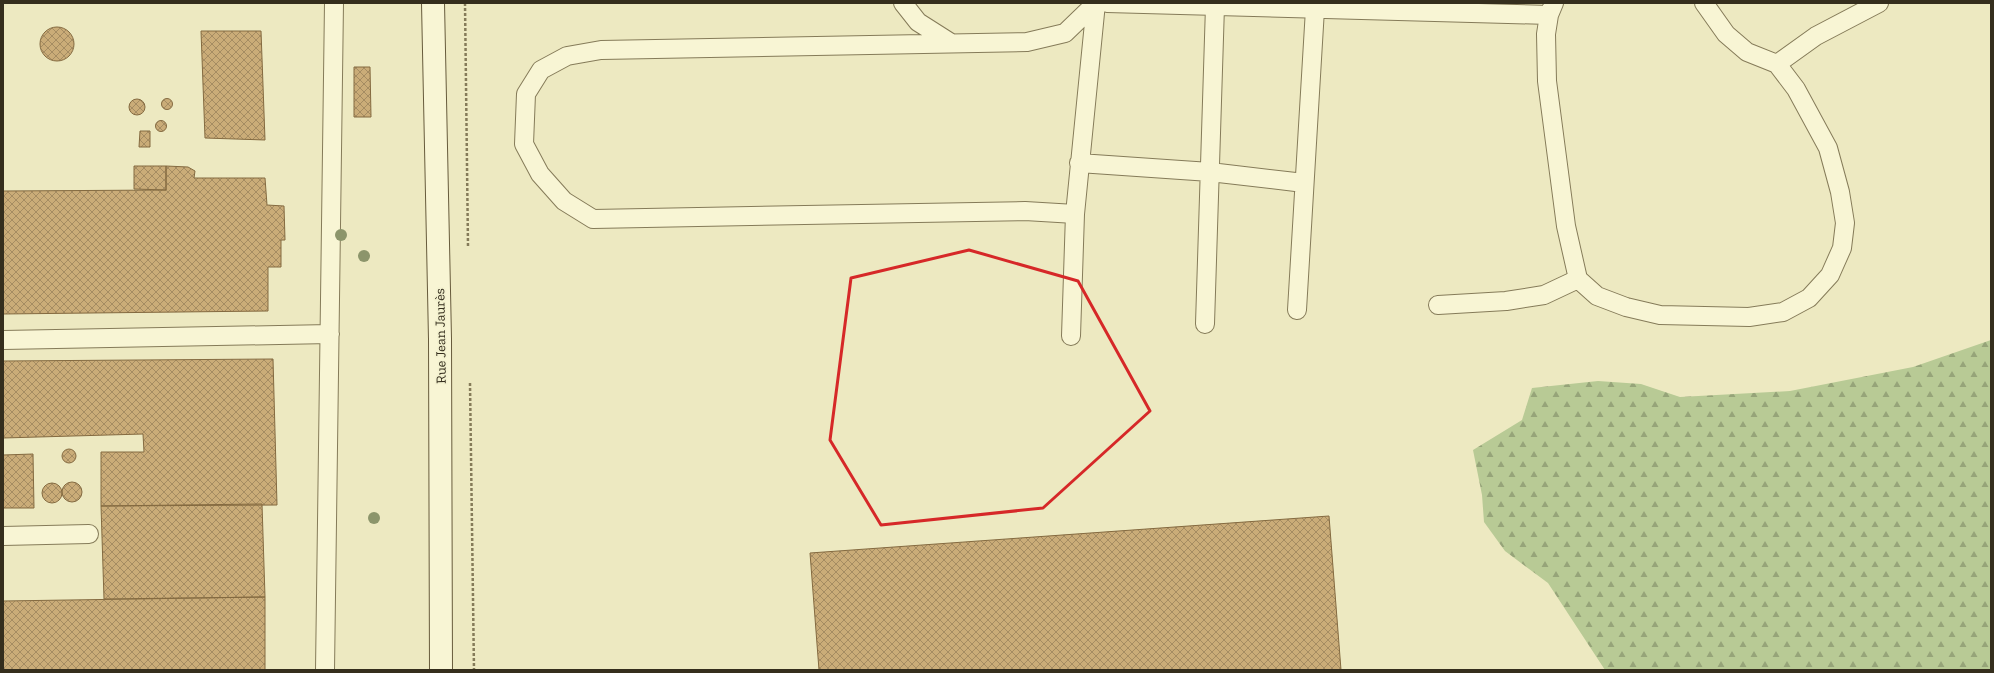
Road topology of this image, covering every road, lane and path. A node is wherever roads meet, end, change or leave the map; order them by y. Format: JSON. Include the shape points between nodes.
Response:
{"nodes":[{"id":1,"x":334,"y":3,"type":"edge"},
{"id":2,"x":433,"y":3,"type":"edge"},
{"id":3,"x":902,"y":3,"type":"edge"},
{"id":4,"x":1096,"y":3,"type":"edge"},
{"id":5,"x":1107,"y":3,"type":"edge"},
{"id":6,"x":1704,"y":3,"type":"edge"},
{"id":7,"x":1879,"y":3,"type":"edge"},
{"id":8,"x":1215,"y":6,"type":"junction"},
{"id":9,"x":1286,"y":6,"type":"edge"},
{"id":10,"x":1315,"y":9,"type":"junction"},
{"id":11,"x":1552,"y":9,"type":"edge"},
{"id":12,"x":951,"y":43,"type":"junction"},
{"id":13,"x":1777,"y":64,"type":"junction"},
{"id":14,"x":1079,"y":164,"type":"junction"},
{"id":15,"x":1210,"y":172,"type":"junction"},
{"id":16,"x":1304,"y":184,"type":"junction"},
{"id":17,"x":1075,"y":214,"type":"junction"},
{"id":18,"x":1578,"y":279,"type":"junction"},
{"id":19,"x":1438,"y":305,"type":"dead end"},
{"id":20,"x":1296,"y":310,"type":"dead end"},
{"id":21,"x":1205,"y":324,"type":"dead end"},
{"id":22,"x":330,"y":334,"type":"junction"},
{"id":23,"x":1071,"y":336,"type":"dead end"},
{"id":24,"x":3,"y":340,"type":"edge"},
{"id":25,"x":89,"y":534,"type":"dead end"},
{"id":26,"x":3,"y":536,"type":"edge"},
{"id":27,"x":325,"y":670,"type":"edge"},
{"id":28,"x":440,"y":670,"type":"edge"}],
"edges":[{"from":1,"to":22,"type":"lane"},
{"from":2,"to":28,"type":"street","name":"Rue Jean Jaurès","via":[[440,339]]},
{"from":3,"to":12,"type":"lane","via":[[918,22]]},
{"from":4,"to":12,"type":"lane","via":[[1065,33],[1027,42]]},
{"from":4,"to":14,"type":"lane"},
{"from":5,"to":8,"type":"lane"},
{"from":6,"to":13,"type":"lane","via":[[1726,34],[1747,52]]},
{"from":7,"to":13,"type":"lane","via":[[1816,36]]},
{"from":8,"to":9,"type":"lane"},
{"from":8,"to":15,"type":"lane"},
{"from":9,"to":10,"type":"lane"},
{"from":10,"to":11,"type":"lane"},
{"from":10,"to":16,"type":"lane"},
{"from":11,"to":18,"type":"lane","via":[[1546,34],[1547,81],[1566,226]]},
{"from":12,"to":17,"type":"lane","via":[[601,50],[567,56],[541,70],[526,94],[524,144],[540,174],[564,201],[593,219],[1025,211]]},
{"from":13,"to":18,"type":"lane","via":[[1796,89],[1828,148],[1845,223],[1842,248],[1830,275],[1809,298],[1783,312],[1749,317],[1660,315],[1626,307],[1597,296]]},
{"from":14,"to":15,"type":"lane"},
{"from":14,"to":17,"type":"lane"},
{"from":15,"to":16,"type":"lane"},
{"from":15,"to":21,"type":"lane"},
{"from":16,"to":20,"type":"lane"},
{"from":17,"to":23,"type":"lane"},
{"from":18,"to":19,"type":"lane","via":[[1544,295],[1506,301]]},
{"from":22,"to":24,"type":"lane"},
{"from":22,"to":27,"type":"lane"},
{"from":25,"to":26,"type":"lane"}]}
